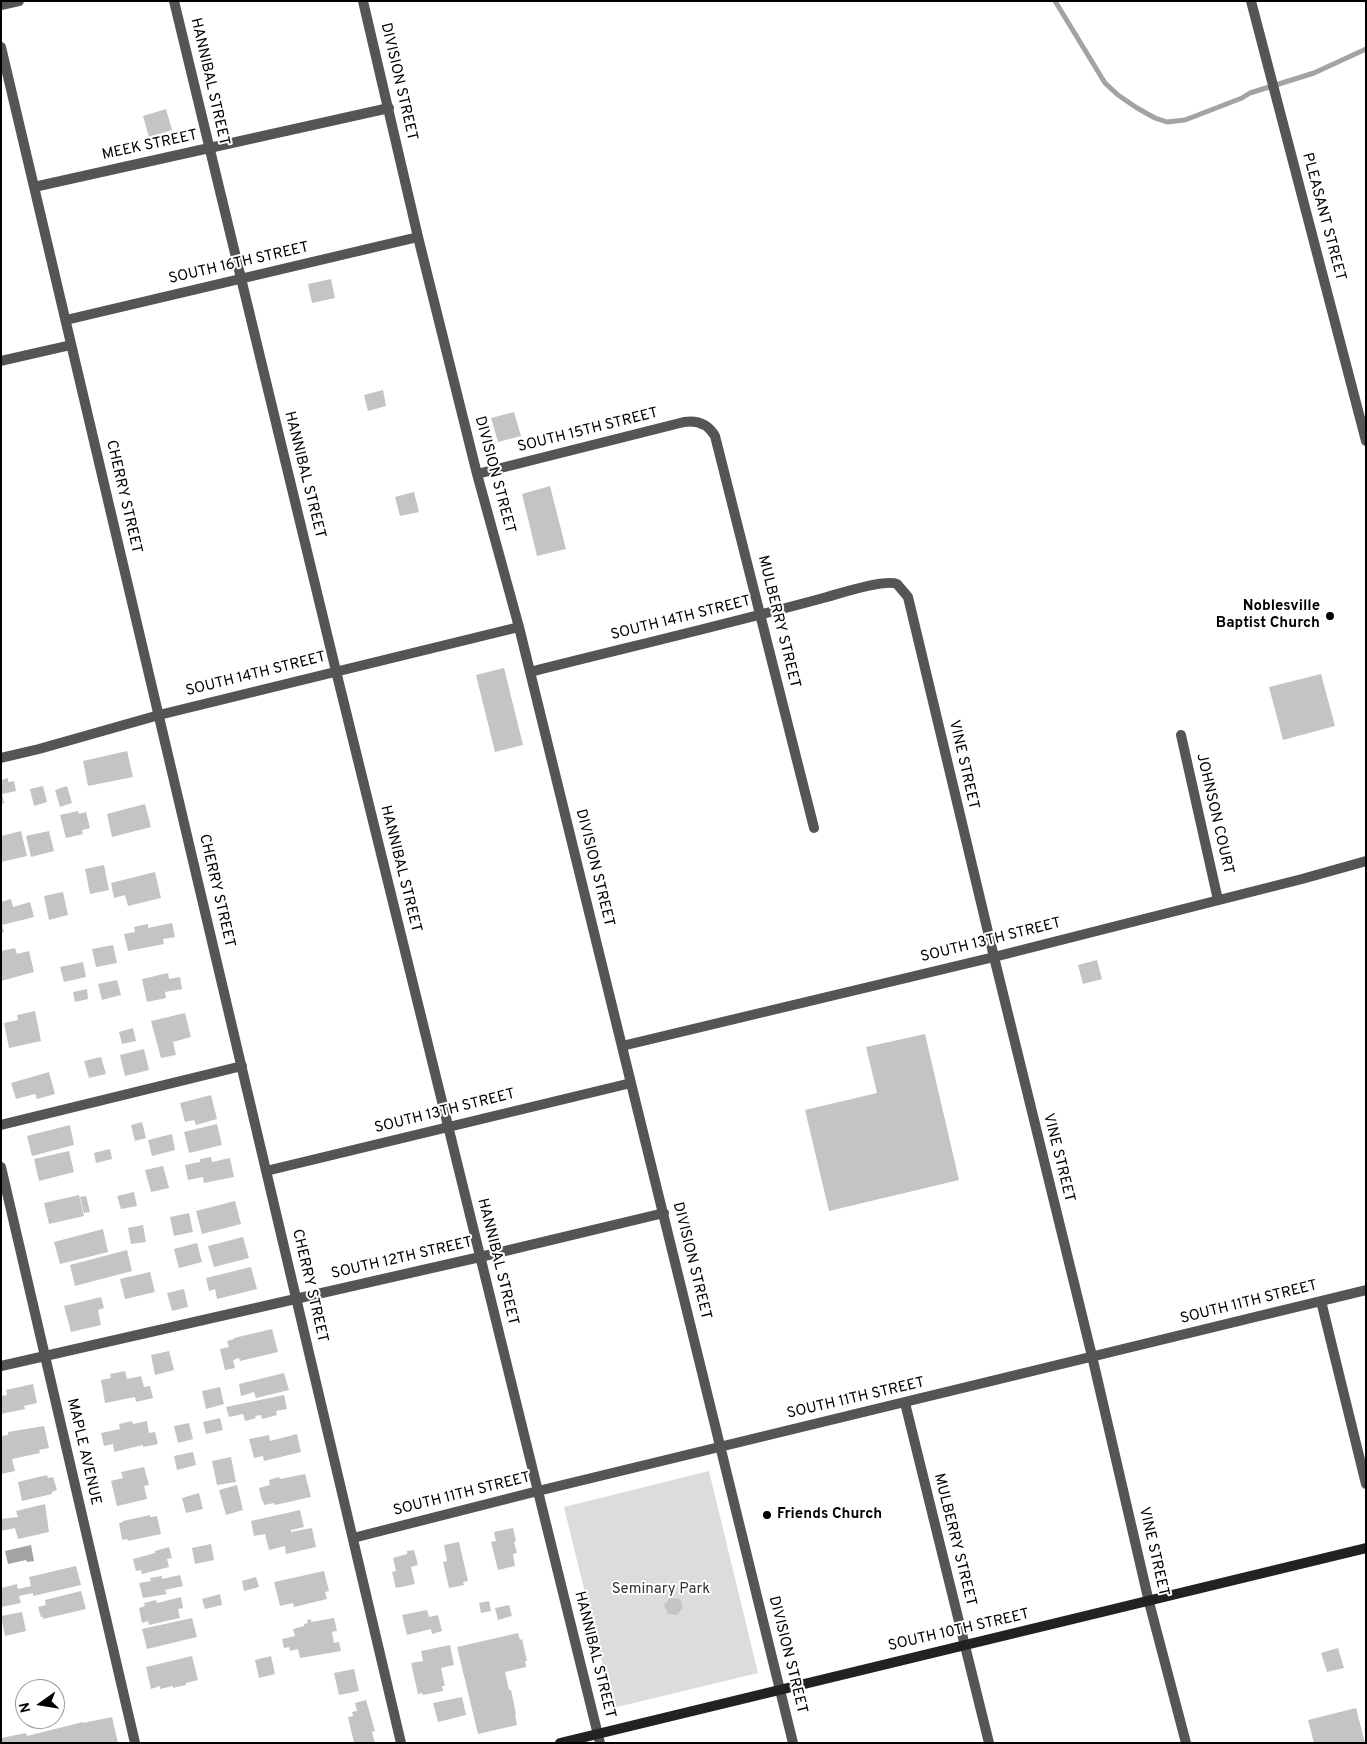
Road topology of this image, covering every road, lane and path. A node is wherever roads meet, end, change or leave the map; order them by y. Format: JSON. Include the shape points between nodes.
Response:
{"nodes":[{"id":1,"x":19,"y":1,"type":"edge"},
{"id":2,"x":174,"y":1,"type":"edge"},
{"id":3,"x":363,"y":1,"type":"edge"},
{"id":4,"x":1251,"y":1,"type":"edge"},
{"id":5,"x":1,"y":6,"type":"edge"},
{"id":6,"x":1,"y":47,"type":"edge"},
{"id":7,"x":389,"y":108,"type":"junction"},
{"id":8,"x":210,"y":148,"type":"junction"},
{"id":9,"x":34,"y":187,"type":"junction"},
{"id":10,"x":418,"y":237,"type":"junction"},
{"id":11,"x":241,"y":280,"type":"junction"},
{"id":12,"x":66,"y":320,"type":"junction"},
{"id":13,"x":71,"y":345,"type":"junction"},
{"id":14,"x":1,"y":361,"type":"edge"},
{"id":15,"x":707,"y":426,"type":"joint"},
{"id":16,"x":1366,"y":441,"type":"edge"},
{"id":17,"x":477,"y":474,"type":"junction"},
{"id":18,"x":898,"y":584,"type":"joint"},
{"id":19,"x":761,"y":615,"type":"junction"},
{"id":20,"x":519,"y":627,"type":"junction"},
{"id":21,"x":336,"y":671,"type":"junction"},
{"id":22,"x":530,"y":672,"type":"junction"},
{"id":23,"x":159,"y":715,"type":"junction"},
{"id":24,"x":1181,"y":735,"type":"dead end"},
{"id":25,"x":1,"y":758,"type":"edge"},
{"id":26,"x":814,"y":828,"type":"dead end"},
{"id":27,"x":1366,"y":861,"type":"edge"},
{"id":28,"x":1218,"y":900,"type":"junction"},
{"id":29,"x":994,"y":957,"type":"junction"},
{"id":30,"x":622,"y":1046,"type":"junction"},
{"id":31,"x":242,"y":1066,"type":"junction"},
{"id":32,"x":631,"y":1083,"type":"junction"},
{"id":33,"x":1,"y":1125,"type":"edge"},
{"id":34,"x":448,"y":1126,"type":"junction"},
{"id":35,"x":1,"y":1167,"type":"edge"},
{"id":36,"x":266,"y":1171,"type":"junction"},
{"id":37,"x":664,"y":1213,"type":"junction"},
{"id":38,"x":480,"y":1257,"type":"junction"},
{"id":39,"x":1366,"y":1290,"type":"edge"},
{"id":40,"x":296,"y":1299,"type":"junction"},
{"id":41,"x":1321,"y":1301,"type":"junction"},
{"id":42,"x":45,"y":1356,"type":"junction"},
{"id":43,"x":1092,"y":1356,"type":"junction"},
{"id":44,"x":1,"y":1366,"type":"edge"},
{"id":45,"x":905,"y":1404,"type":"junction"},
{"id":46,"x":720,"y":1447,"type":"junction"},
{"id":47,"x":1366,"y":1484,"type":"edge"},
{"id":48,"x":538,"y":1491,"type":"junction"},
{"id":49,"x":353,"y":1538,"type":"junction"},
{"id":50,"x":1366,"y":1548,"type":"edge"},
{"id":51,"x":1149,"y":1602,"type":"junction"},
{"id":52,"x":965,"y":1645,"type":"junction"},
{"id":53,"x":780,"y":1690,"type":"junction"},
{"id":54,"x":599,"y":1738,"type":"edge"},
{"id":55,"x":135,"y":1743,"type":"edge"},
{"id":56,"x":401,"y":1743,"type":"edge"},
{"id":57,"x":560,"y":1743,"type":"edge"},
{"id":58,"x":793,"y":1743,"type":"edge"},
{"id":59,"x":989,"y":1743,"type":"edge"},
{"id":60,"x":1186,"y":1743,"type":"edge"}],
"edges":[{"from":1,"to":5,"type":"street"},
{"from":2,"to":8,"type":"street","name":"HANNIBAL STREET"},
{"from":3,"to":7,"type":"street","name":"DIVISION STREET"},
{"from":4,"to":16,"type":"street","name":"PLEASANT STREET"},
{"from":6,"to":9,"type":"street","name":"CHERRY STREET"},
{"from":7,"to":8,"type":"street","name":"MEEK STREET"},
{"from":7,"to":10,"type":"street","name":"DIVISION STREET"},
{"from":8,"to":9,"type":"street","name":"MEEK STREET"},
{"from":8,"to":11,"type":"street","name":"HANNIBAL STREET"},
{"from":9,"to":12,"type":"street","name":"CHERRY STREET"},
{"from":10,"to":11,"type":"street","name":"SOUTH 16TH STREET"},
{"from":10,"to":17,"type":"street","name":"DIVISION STREET"},
{"from":11,"to":12,"type":"street","name":"SOUTH 16TH STREET"},
{"from":11,"to":21,"type":"street","name":"HANNIBAL STREET"},
{"from":12,"to":13,"type":"street","name":"CHERRY STREET"},
{"from":13,"to":14,"type":"street"},
{"from":13,"to":23,"type":"street","name":"CHERRY STREET"},
{"from":15,"to":17,"type":"street","name":"SOUTH 15TH STREET","via":[[684,422]]},
{"from":15,"to":19,"type":"street","name":"MULBERRY STREET","via":[[715,436]]},
{"from":17,"to":20,"type":"street","name":"DIVISION STREET"},
{"from":18,"to":19,"type":"street","name":"SOUTH 14TH STREET","via":[[847,591]]},
{"from":18,"to":29,"type":"street","name":"VINE STREET","via":[[908,598]]},
{"from":19,"to":22,"type":"street","name":"SOUTH 14TH STREET"},
{"from":19,"to":26,"type":"street","name":"MULBERRY STREET"},
{"from":20,"to":21,"type":"street","name":"SOUTH 14TH STREET"},
{"from":20,"to":22,"type":"street","name":"DIVISION STREET"},
{"from":21,"to":23,"type":"street","name":"SOUTH 14TH STREET"},
{"from":21,"to":34,"type":"street","name":"HANNIBAL STREET"},
{"from":22,"to":30,"type":"street","name":"DIVISION STREET"},
{"from":23,"to":25,"type":"street","name":"SOUTH 14TH STREET"},
{"from":23,"to":31,"type":"street","name":"CHERRY STREET"},
{"from":24,"to":28,"type":"street","name":"JOHNSON COURT"},
{"from":27,"to":28,"type":"street","name":"SOUTH 13TH STREET"},
{"from":28,"to":29,"type":"street","name":"SOUTH 13TH STREET"},
{"from":29,"to":30,"type":"street","name":"SOUTH 13TH STREET"},
{"from":29,"to":43,"type":"street","name":"VINE STREET"},
{"from":30,"to":32,"type":"street","name":"DIVISION STREET"},
{"from":31,"to":33,"type":"street"},
{"from":31,"to":36,"type":"street","name":"CHERRY STREET"},
{"from":32,"to":34,"type":"street","name":"SOUTH 13TH STREET"},
{"from":32,"to":37,"type":"street","name":"DIVISION STREET"},
{"from":34,"to":36,"type":"street","name":"SOUTH 13TH STREET"},
{"from":34,"to":38,"type":"street","name":"HANNIBAL STREET"},
{"from":35,"to":42,"type":"street","name":"MAPLE AVENUE"},
{"from":36,"to":40,"type":"street","name":"CHERRY STREET"},
{"from":37,"to":38,"type":"street","name":"SOUTH 12TH STREET"},
{"from":37,"to":46,"type":"street","name":"DIVISION STREET"},
{"from":38,"to":40,"type":"street","name":"SOUTH 12TH STREET"},
{"from":38,"to":48,"type":"street","name":"HANNIBAL STREET"},
{"from":39,"to":41,"type":"street","name":"SOUTH 11TH STREET"},
{"from":40,"to":42,"type":"street","name":"SOUTH 12TH STREET"},
{"from":40,"to":49,"type":"street","name":"CHERRY STREET"},
{"from":41,"to":43,"type":"street","name":"SOUTH 11TH STREET"},
{"from":41,"to":47,"type":"street"},
{"from":42,"to":44,"type":"street","name":"SOUTH 12TH STREET"},
{"from":42,"to":55,"type":"street","name":"MAPLE AVENUE"},
{"from":43,"to":45,"type":"street","name":"SOUTH 11TH STREET"},
{"from":43,"to":51,"type":"street","name":"VINE STREET"},
{"from":45,"to":46,"type":"street","name":"SOUTH 11TH STREET"},
{"from":45,"to":52,"type":"street","name":"MULBERRY STREET"},
{"from":46,"to":48,"type":"street","name":"SOUTH 11TH STREET"},
{"from":46,"to":53,"type":"street","name":"DIVISION STREET"},
{"from":48,"to":49,"type":"street","name":"SOUTH 11TH STREET"},
{"from":48,"to":54,"type":"street","name":"HANNIBAL STREET"},
{"from":49,"to":56,"type":"street","name":"CHERRY STREET"},
{"from":50,"to":51,"type":"main road","name":"SOUTH 10TH STREET"},
{"from":51,"to":52,"type":"main road","name":"SOUTH 10TH STREET"},
{"from":51,"to":60,"type":"street","name":"VINE STREET"},
{"from":52,"to":53,"type":"main road","name":"SOUTH 10TH STREET"},
{"from":52,"to":59,"type":"street","name":"MULBERRY STREET"},
{"from":53,"to":54,"type":"main road","name":"SOUTH 10TH STREET"},
{"from":53,"to":58,"type":"street","name":"DIVISION STREET"},
{"from":54,"to":57,"type":"main road","name":"SOUTH 10TH STREET"}]}
